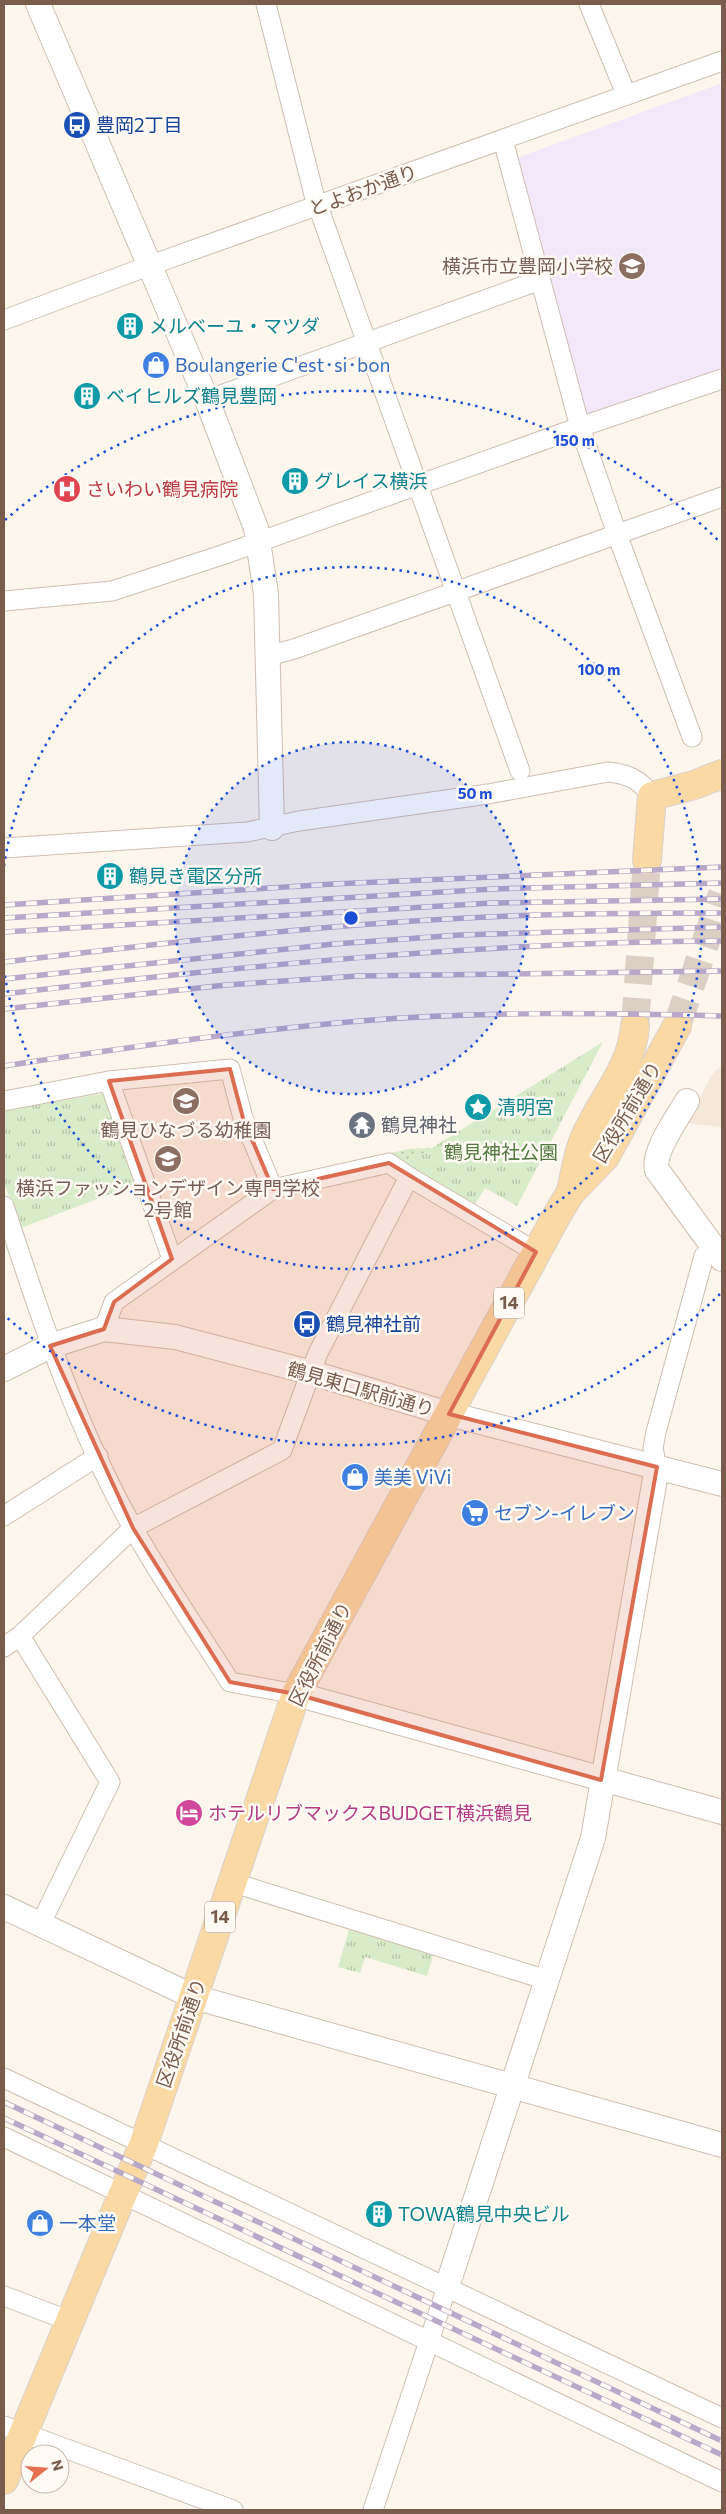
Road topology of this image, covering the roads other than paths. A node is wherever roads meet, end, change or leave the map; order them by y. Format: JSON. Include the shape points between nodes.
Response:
{"nodes":[{"id":1,"x":39,"y":4,"type":"edge"},
{"id":2,"x":266,"y":4,"type":"edge"},
{"id":3,"x":589,"y":4,"type":"edge"},
{"id":4,"x":722,"y":60,"type":"edge"},
{"id":5,"x":626,"y":94,"type":"junction"},
{"id":6,"x":503,"y":140,"type":"junction"},
{"id":7,"x":318,"y":206,"type":"junction"},
{"id":8,"x":151,"y":265,"type":"junction"},
{"id":9,"x":540,"y":280,"type":"junction"},
{"id":10,"x":4,"y":320,"type":"edge"},
{"id":11,"x":367,"y":342,"type":"junction"},
{"id":12,"x":722,"y":379,"type":"edge"},
{"id":13,"x":207,"y":400,"type":"junction"},
{"id":14,"x":580,"y":427,"type":"junction"},
{"id":15,"x":418,"y":486,"type":"junction"},
{"id":16,"x":722,"y":497,"type":"edge"},
{"id":17,"x":617,"y":534,"type":"junction"},
{"id":18,"x":260,"y":541,"type":"junction"},
{"id":19,"x":456,"y":591,"type":"junction"},
{"id":20,"x":4,"y":601,"type":"edge"},
{"id":21,"x":268,"y":656,"type":"junction"},
{"id":22,"x":692,"y":737,"type":"dead end"},
{"id":23,"x":520,"y":770,"type":"dead end"},
{"id":24,"x":722,"y":774,"type":"edge"},
{"id":25,"x":652,"y":796,"type":"junction"},
{"id":26,"x":272,"y":828,"type":"junction"},
{"id":27,"x":4,"y":848,"type":"edge"},
{"id":28,"x":647,"y":860,"type":"tunnel mouth"},
{"id":29,"x":636,"y":1026,"type":"tunnel mouth"},
{"id":30,"x":677,"y":1026,"type":"tunnel mouth"},
{"id":31,"x":109,"y":1081,"type":"junction"},
{"id":32,"x":4,"y":1100,"type":"edge"},
{"id":33,"x":687,"y":1101,"type":"dead end"},
{"id":34,"x":409,"y":1177,"type":"junction"},
{"id":35,"x":273,"y":1189,"type":"junction"},
{"id":36,"x":571,"y":1192,"type":"junction"},
{"id":37,"x":4,"y":1208,"type":"edge"},
{"id":38,"x":536,"y":1252,"type":"junction"},
{"id":39,"x":718,"y":1254,"type":"edge"},
{"id":40,"x":172,"y":1260,"type":"junction"},
{"id":41,"x":104,"y":1329,"type":"junction"},
{"id":42,"x":50,"y":1346,"type":"junction"},
{"id":43,"x":4,"y":1369,"type":"edge"},
{"id":44,"x":309,"y":1372,"type":"junction"},
{"id":45,"x":449,"y":1414,"type":"junction"},
{"id":46,"x":98,"y":1456,"type":"junction"},
{"id":47,"x":657,"y":1467,"type":"junction"},
{"id":48,"x":722,"y":1484,"type":"edge"},
{"id":49,"x":4,"y":1516,"type":"edge"},
{"id":50,"x":133,"y":1528,"type":"junction"},
{"id":51,"x":20,"y":1636,"type":"junction"},
{"id":52,"x":4,"y":1648,"type":"edge"},
{"id":53,"x":296,"y":1694,"type":"junction"},
{"id":54,"x":601,"y":1780,"type":"junction"},
{"id":55,"x":722,"y":1812,"type":"edge"},
{"id":56,"x":231,"y":1882,"type":"junction"},
{"id":57,"x":4,"y":1907,"type":"edge"},
{"id":58,"x":40,"y":1925,"type":"junction"},
{"id":59,"x":547,"y":1980,"type":"junction"},
{"id":60,"x":194,"y":1997,"type":"junction"},
{"id":61,"x":4,"y":2078,"type":"edge"},
{"id":62,"x":514,"y":2088,"type":"junction"},
{"id":63,"x":4,"y":2137,"type":"edge"},
{"id":64,"x":144,"y":2143,"type":"junction"},
{"id":65,"x":722,"y":2145,"type":"edge"},
{"id":66,"x":122,"y":2194,"type":"junction"},
{"id":67,"x":447,"y":2287,"type":"junction"},
{"id":68,"x":4,"y":2296,"type":"edge"},
{"id":69,"x":70,"y":2321,"type":"junction"},
{"id":70,"x":430,"y":2341,"type":"junction"},
{"id":71,"x":722,"y":2418,"type":"edge"},
{"id":72,"x":14,"y":2430,"type":"edge"},
{"id":73,"x":4,"y":2480,"type":"edge"},
{"id":74,"x":722,"y":2482,"type":"edge"},
{"id":75,"x":233,"y":2510,"type":"edge"},
{"id":76,"x":373,"y":2510,"type":"edge"}],
"edges":[{"from":1,"to":8,"type":"street"},
{"from":2,"to":7,"type":"street"},
{"from":3,"to":5,"type":"street"},
{"from":4,"to":5,"type":"street","name":"とよおか通り"},
{"from":5,"to":6,"type":"street","name":"とよおか通り"},
{"from":6,"to":7,"type":"street","name":"とよおか通り"},
{"from":6,"to":9,"type":"street"},
{"from":7,"to":8,"type":"street","name":"とよおか通り"},
{"from":7,"to":11,"type":"street"},
{"from":8,"to":10,"type":"street","name":"とよおか通り"},
{"from":8,"to":13,"type":"street"},
{"from":9,"to":11,"type":"street"},
{"from":9,"to":14,"type":"street"},
{"from":11,"to":13,"type":"street"},
{"from":11,"to":15,"type":"street"},
{"from":12,"to":14,"type":"street"},
{"from":13,"to":18,"type":"street"},
{"from":14,"to":15,"type":"street"},
{"from":14,"to":17,"type":"street"},
{"from":15,"to":18,"type":"street"},
{"from":15,"to":19,"type":"street"},
{"from":16,"to":17,"type":"street"},
{"from":17,"to":19,"type":"street"},
{"from":17,"to":22,"type":"street"},
{"from":18,"to":20,"type":"street","via":[[112,591]]},
{"from":18,"to":21,"type":"street"},
{"from":19,"to":21,"type":"street"},
{"from":19,"to":23,"type":"street"},
{"from":21,"to":26,"type":"street"},
{"from":24,"to":25,"type":"main road"},
{"from":25,"to":26,"type":"street","via":[[641,782],[627,774],[608,772]]},
{"from":25,"to":28,"type":"main road"},
{"from":26,"to":27,"type":"street"},
{"from":29,"to":36,"type":"main road","name":"区役所前通り","number":"14","via":[[616,1082],[583,1141]]},
{"from":30,"to":36,"type":"main road","name":"区役所前通り","number":"14","via":[[605,1157]]},
{"from":31,"to":32,"type":"street"},
{"from":31,"to":35,"type":"street","via":[[230,1069],[243,1118]]},
{"from":31,"to":40,"type":"street"},
{"from":33,"to":39,"type":"street","via":[[658,1153],[657,1170]]},
{"from":34,"to":35,"type":"street","via":[[389,1163]]},
{"from":34,"to":38,"type":"street"},
{"from":34,"to":44,"type":"street"},
{"from":35,"to":40,"type":"street"},
{"from":36,"to":38,"type":"main road","name":"区役所前通り","number":"14"},
{"from":37,"to":42,"type":"street"},
{"from":38,"to":45,"type":"main road","name":"区役所前通り","number":"14"},
{"from":39,"to":47,"type":"street","via":[[704,1256],[656,1432],[653,1448]]},
{"from":40,"to":41,"type":"street","via":[[114,1302]]},
{"from":41,"to":42,"type":"street","name":"鶴見東口駅前通り"},
{"from":41,"to":44,"type":"street","name":"鶴見東口駅前通り","via":[[175,1337]]},
{"from":42,"to":43,"type":"street","name":"鶴見東口駅前通り"},
{"from":42,"to":46,"type":"street"},
{"from":44,"to":45,"type":"street","name":"鶴見東口駅前通り"},
{"from":44,"to":50,"type":"street","via":[[282,1450]]},
{"from":45,"to":47,"type":"street","name":"鶴見東口駅前通り"},
{"from":45,"to":53,"type":"main road","name":"区役所前通り","number":"14"},
{"from":46,"to":49,"type":"street"},
{"from":46,"to":50,"type":"street"},
{"from":47,"to":48,"type":"street","name":"鶴見東口駅前通り"},
{"from":47,"to":54,"type":"street"},
{"from":50,"to":51,"type":"street"},
{"from":50,"to":53,"type":"street","via":[[230,1682]]},
{"from":51,"to":52,"type":"street"},
{"from":51,"to":58,"type":"street","via":[[110,1782]]},
{"from":53,"to":54,"type":"street"},
{"from":53,"to":56,"type":"main road","name":"区役所前通り","number":"14"},
{"from":54,"to":55,"type":"street"},
{"from":54,"to":59,"type":"street","via":[[593,1838]]},
{"from":56,"to":59,"type":"street"},
{"from":56,"to":60,"type":"main road","name":"区役所前通り","number":"14"},
{"from":57,"to":58,"type":"street"},
{"from":58,"to":60,"type":"street"},
{"from":59,"to":62,"type":"street"},
{"from":60,"to":62,"type":"street"},
{"from":60,"to":64,"type":"main road","name":"区役所前通り","number":"14"},
{"from":61,"to":64,"type":"street"},
{"from":62,"to":65,"type":"street"},
{"from":62,"to":67,"type":"street"},
{"from":63,"to":66,"type":"street"},
{"from":64,"to":66,"type":"main road","name":"区役所前通り","number":"14"},
{"from":64,"to":67,"type":"street"},
{"from":66,"to":69,"type":"main road","name":"区役所前通り","number":"14"},
{"from":66,"to":70,"type":"street"},
{"from":67,"to":70,"type":"street"},
{"from":67,"to":71,"type":"street"},
{"from":68,"to":69,"type":"street"},
{"from":69,"to":72,"type":"main road","name":"区役所前通り","number":"14"},
{"from":70,"to":74,"type":"street"},
{"from":70,"to":76,"type":"street"},
{"from":72,"to":73,"type":"main road","name":"区役所前通り","number":"14"},
{"from":72,"to":75,"type":"street"}]}
